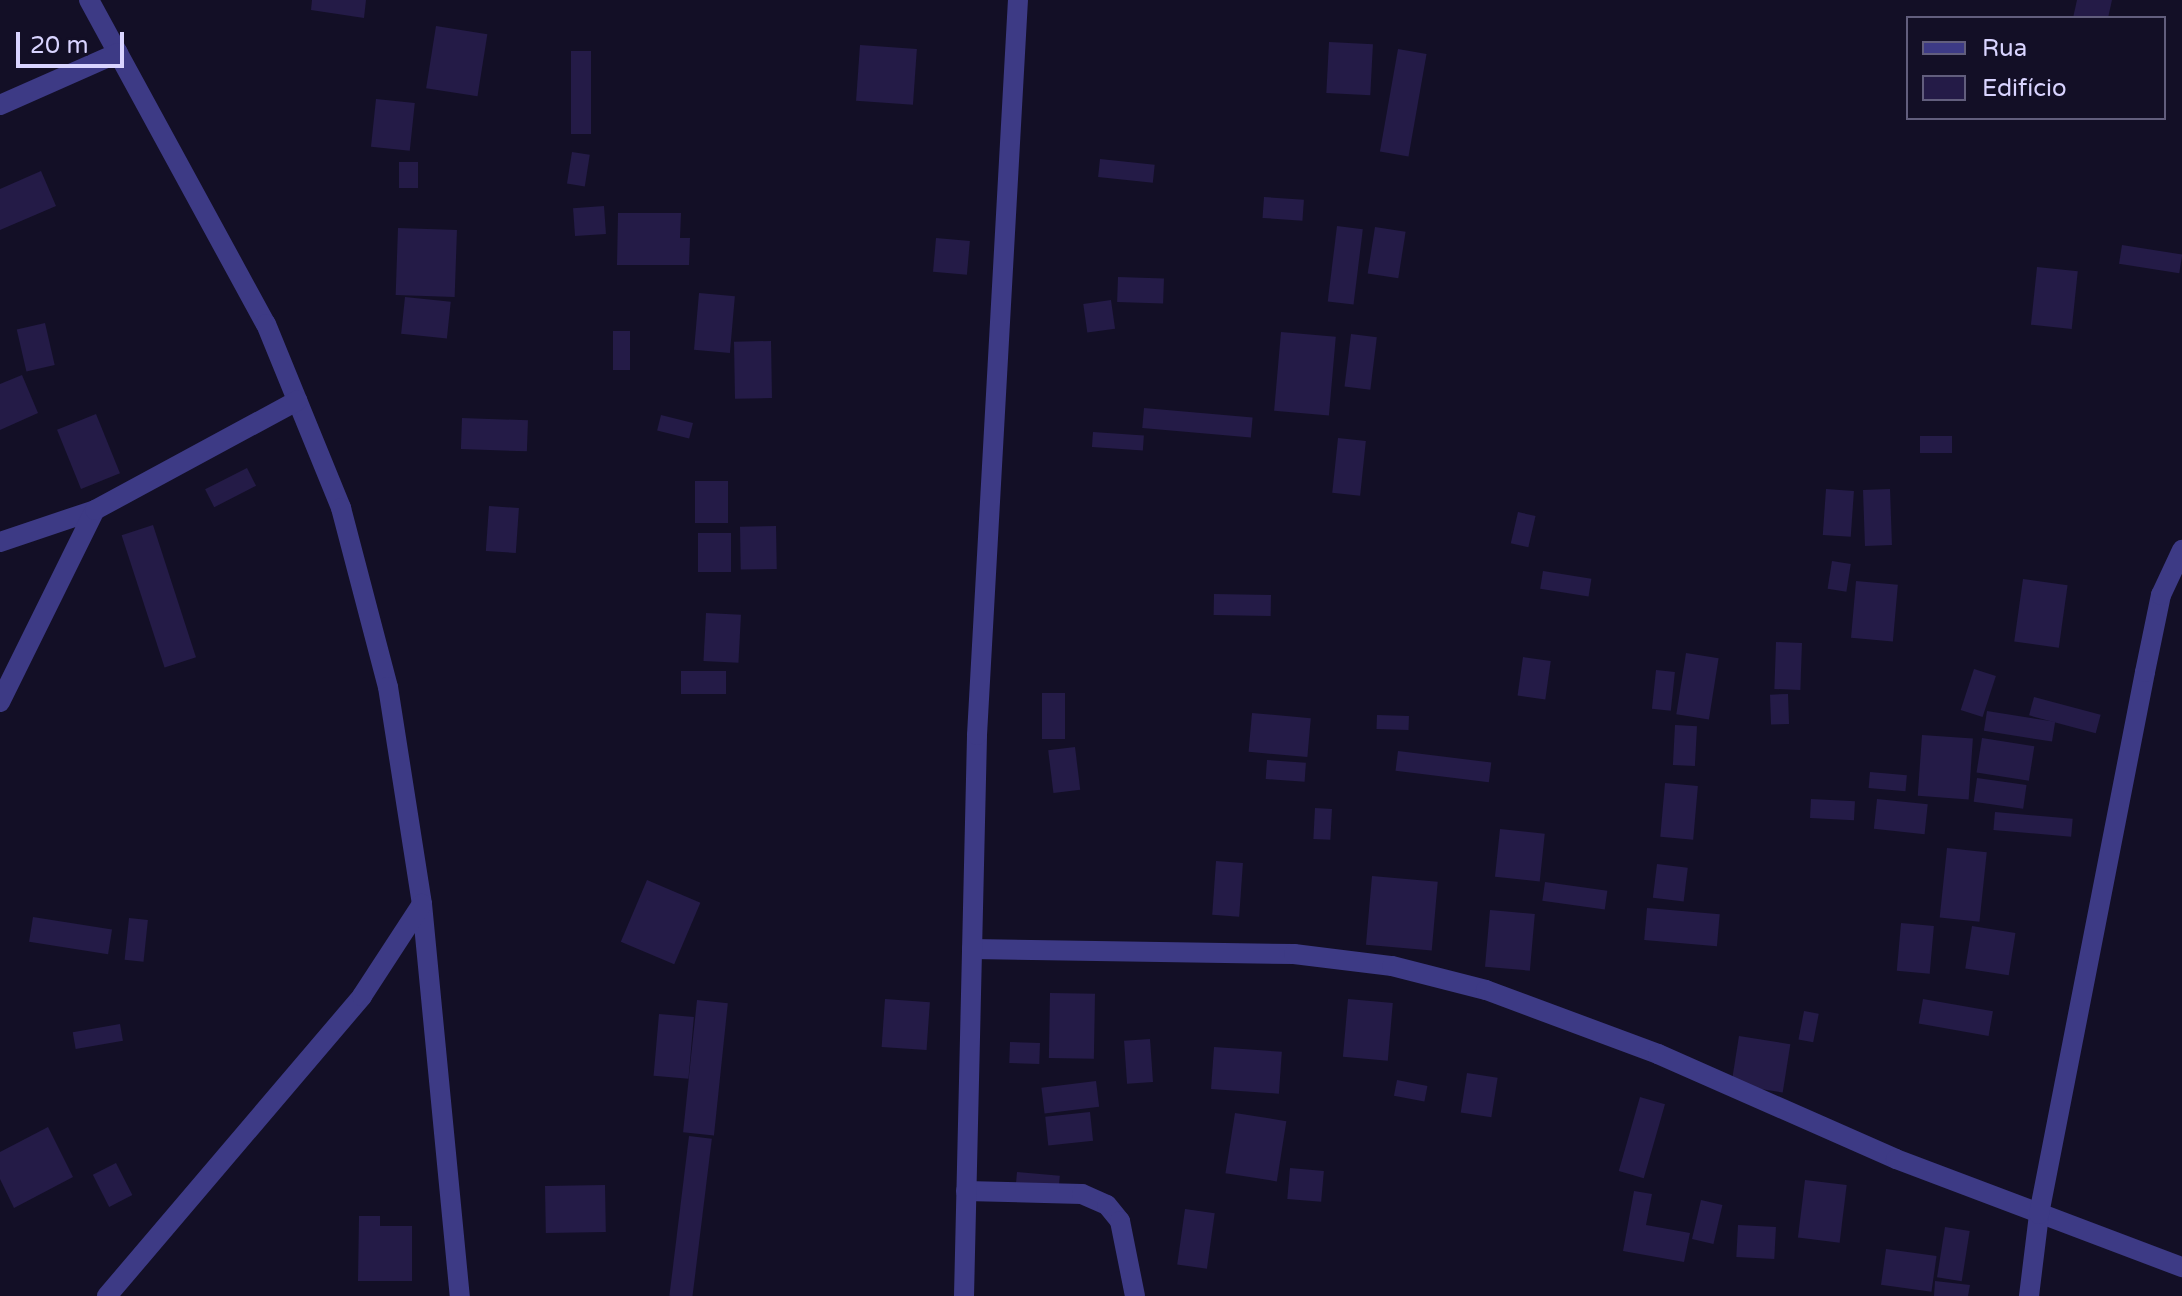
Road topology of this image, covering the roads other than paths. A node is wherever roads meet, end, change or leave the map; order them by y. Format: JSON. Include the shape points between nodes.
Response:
{"nodes":[{"id":1,"x":89,"y":0,"type":"edge"},
{"id":2,"x":1018,"y":0,"type":"edge"},
{"id":3,"x":118,"y":53,"type":"junction"},
{"id":4,"x":0,"y":105,"type":"edge"},
{"id":5,"x":297,"y":401,"type":"junction"},
{"id":6,"x":95,"y":510,"type":"junction"},
{"id":7,"x":0,"y":542,"type":"edge"},
{"id":8,"x":2182,"y":550,"type":"edge"},
{"id":9,"x":0,"y":702,"type":"edge"},
{"id":10,"x":422,"y":904,"type":"junction"},
{"id":11,"x":972,"y":949,"type":"junction"},
{"id":12,"x":966,"y":1191,"type":"junction"},
{"id":13,"x":2039,"y":1214,"type":"junction"},
{"id":14,"x":2182,"y":1267,"type":"edge"},
{"id":15,"x":107,"y":1296,"type":"edge"},
{"id":16,"x":460,"y":1296,"type":"edge"},
{"id":17,"x":964,"y":1296,"type":"edge"},
{"id":18,"x":1135,"y":1296,"type":"edge"},
{"id":19,"x":2029,"y":1296,"type":"edge"}],
"edges":[{"from":1,"to":3,"type":"street"},
{"from":2,"to":11,"type":"street","via":[[977,735]]},
{"from":3,"to":4,"type":"street"},
{"from":3,"to":5,"type":"street","via":[[266,324]]},
{"from":5,"to":6,"type":"street"},
{"from":5,"to":10,"type":"street","via":[[341,508],[388,687]]},
{"from":6,"to":7,"type":"street"},
{"from":6,"to":9,"type":"street"},
{"from":8,"to":13,"type":"street","via":[[2161,595]]},
{"from":10,"to":15,"type":"street","via":[[362,996]]},
{"from":10,"to":16,"type":"street"},
{"from":11,"to":12,"type":"street"},
{"from":11,"to":13,"type":"street","via":[[1294,954],[1392,966],[1486,990],[1658,1054],[1896,1159]]},
{"from":12,"to":17,"type":"street"},
{"from":12,"to":18,"type":"street","via":[[1082,1194],[1107,1205],[1120,1221]]},
{"from":13,"to":14,"type":"street"},
{"from":13,"to":19,"type":"street"}]}
